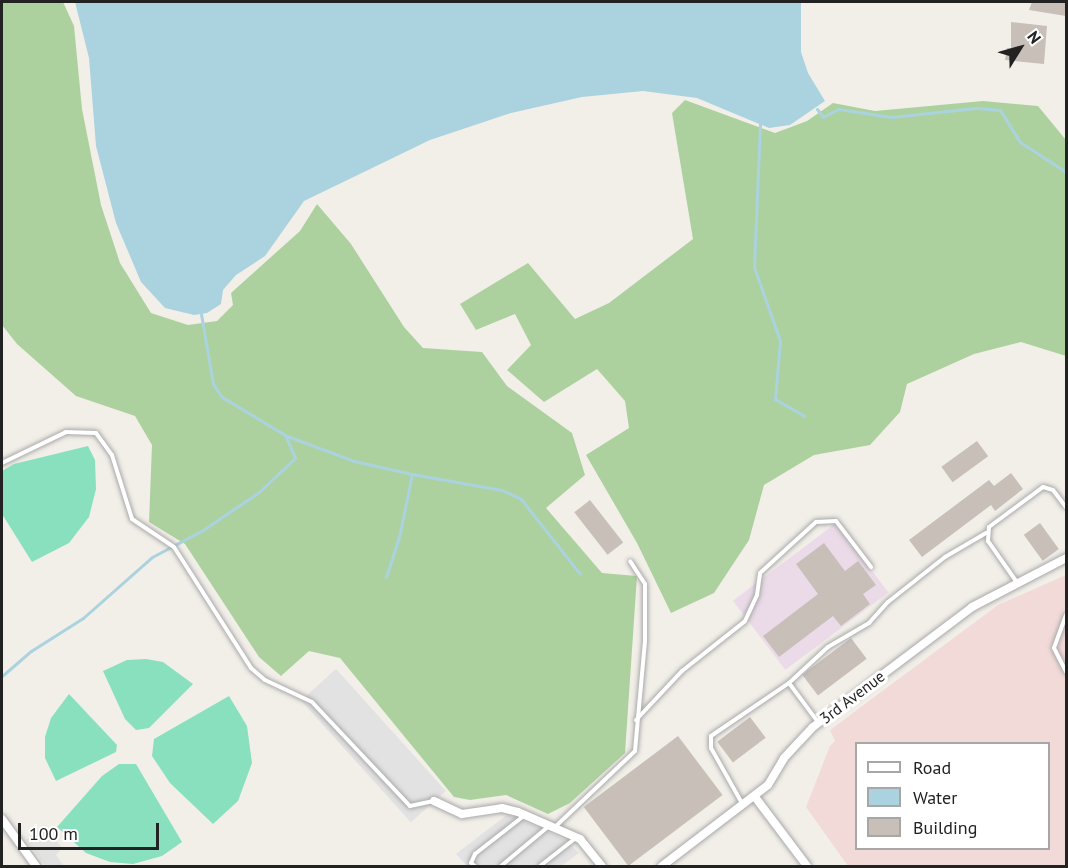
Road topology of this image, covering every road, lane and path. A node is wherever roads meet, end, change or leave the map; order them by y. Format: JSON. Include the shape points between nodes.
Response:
{"nodes":[{"id":1,"x":2,"y":463,"type":"edge"},
{"id":2,"x":1066,"y":507,"type":"edge"},
{"id":3,"x":986,"y":533,"type":"junction"},
{"id":4,"x":1066,"y":558,"type":"edge"},
{"id":5,"x":630,"y":561,"type":"dead end"},
{"id":6,"x":871,"y":567,"type":"dead end"},
{"id":7,"x":1016,"y":581,"type":"junction"},
{"id":8,"x":1066,"y":615,"type":"edge"},
{"id":9,"x":1066,"y":672,"type":"edge"},
{"id":10,"x":789,"y":683,"type":"junction"},
{"id":11,"x":636,"y":720,"type":"junction"},
{"id":12,"x":818,"y":723,"type":"junction"},
{"id":13,"x":755,"y":797,"type":"junction"},
{"id":14,"x":434,"y":801,"type":"joint"},
{"id":15,"x":744,"y":805,"type":"junction"},
{"id":16,"x":525,"y":815,"type":"junction"},
{"id":17,"x":2,"y":819,"type":"edge"},
{"id":18,"x":552,"y":826,"type":"junction"},
{"id":19,"x":577,"y":837,"type":"junction"},
{"id":20,"x":36,"y":867,"type":"edge"},
{"id":21,"x":475,"y":867,"type":"edge"},
{"id":22,"x":501,"y":867,"type":"edge"},
{"id":23,"x":540,"y":867,"type":"edge"},
{"id":24,"x":602,"y":867,"type":"edge"},
{"id":25,"x":663,"y":867,"type":"edge"},
{"id":26,"x":807,"y":867,"type":"edge"}],
"edges":[{"from":1,"to":14,"type":"lane","via":[[66,432],[96,433],[112,455],[132,519],[174,547],[251,668],[265,680],[312,702],[410,806]]},
{"from":2,"to":3,"type":"lane","via":[[1053,490],[1043,487]]},
{"from":3,"to":7,"type":"lane"},
{"from":3,"to":10,"type":"lane","via":[[945,557],[888,602],[869,623],[828,647]]},
{"from":4,"to":7,"type":"street","name":"3rd Avenue"},
{"from":5,"to":11,"type":"lane","via":[[645,584],[645,640]]},
{"from":6,"to":11,"type":"lane","via":[[836,521],[816,522],[760,573],[757,595],[745,621],[682,671]]},
{"from":7,"to":12,"type":"street","name":"3rd Avenue","via":[[972,607]]},
{"from":8,"to":9,"type":"lane","via":[[1054,648]]},
{"from":10,"to":12,"type":"lane"},
{"from":10,"to":15,"type":"lane","via":[[711,736],[711,748]]},
{"from":11,"to":18,"type":"lane","via":[[635,751]]},
{"from":12,"to":13,"type":"street","name":"3rd Avenue","via":[[801,738]]},
{"from":13,"to":15,"type":"street","name":"3rd Avenue"},
{"from":13,"to":26,"type":"street"},
{"from":14,"to":16,"type":"street","via":[[462,814],[502,808]]},
{"from":15,"to":25,"type":"street","name":"3rd Avenue"},
{"from":16,"to":18,"type":"street"},
{"from":16,"to":21,"type":"lane","via":[[475,854],[471,862]]},
{"from":17,"to":20,"type":"street"},
{"from":18,"to":19,"type":"street"},
{"from":18,"to":22,"type":"lane"},
{"from":19,"to":23,"type":"lane"},
{"from":19,"to":24,"type":"street"}]}
